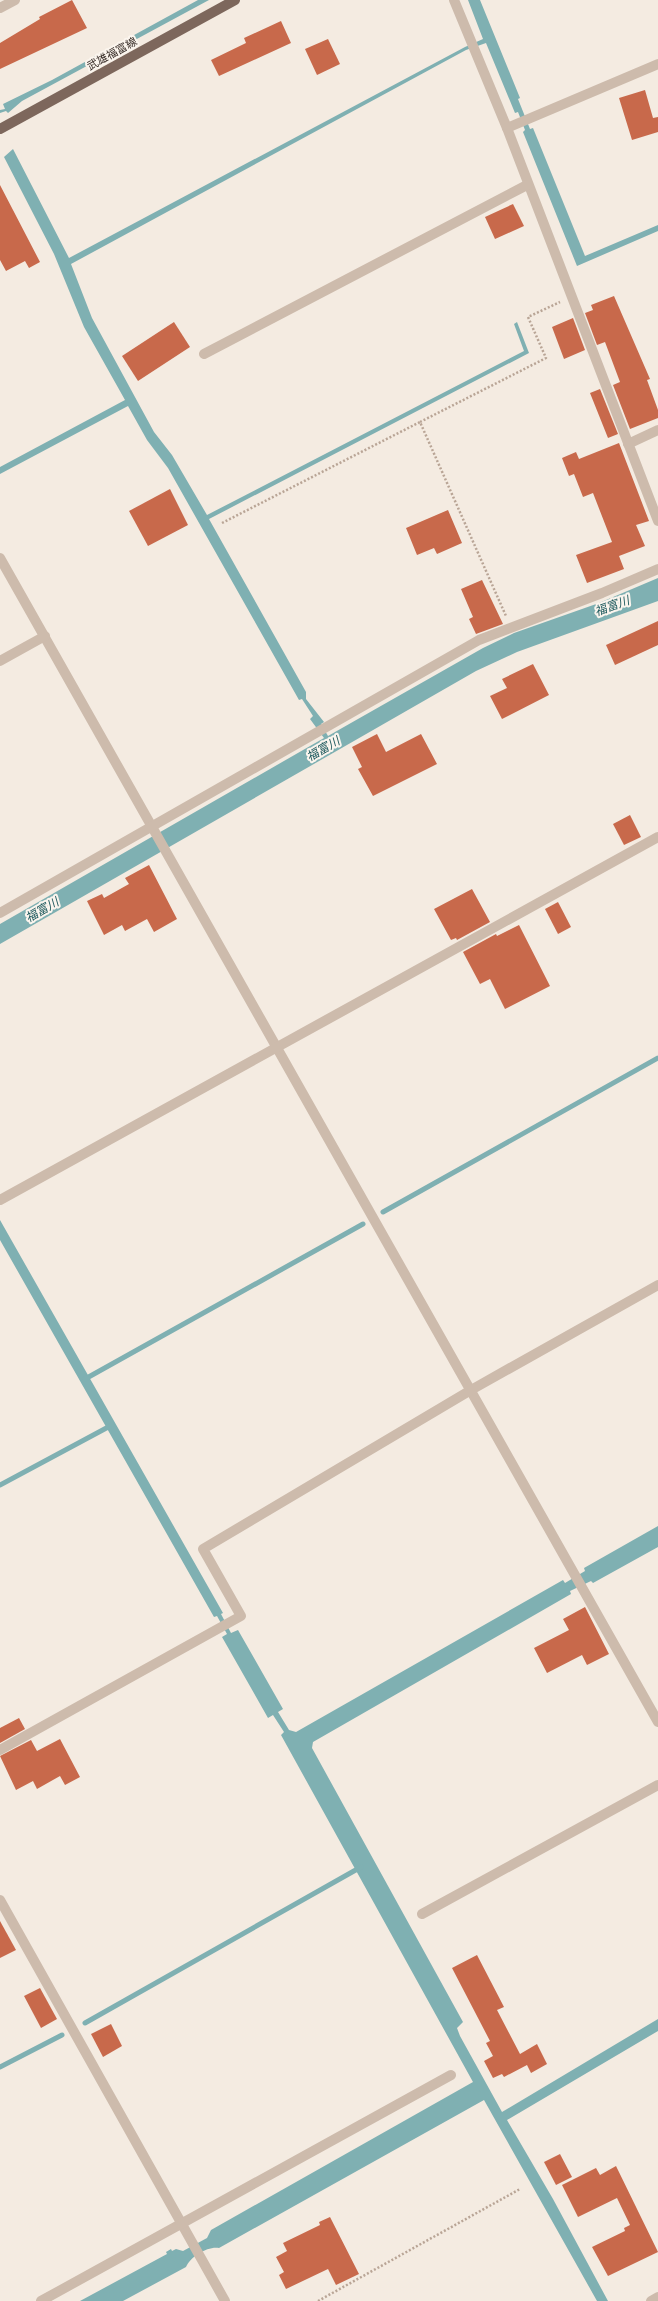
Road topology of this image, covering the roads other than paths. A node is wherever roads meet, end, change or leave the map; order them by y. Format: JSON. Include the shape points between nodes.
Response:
{"nodes":[{"id":1,"x":15,"y":0,"type":"edge"},
{"id":2,"x":235,"y":0,"type":"edge"},
{"id":3,"x":454,"y":0,"type":"edge"},
{"id":4,"x":0,"y":8,"type":"edge"},
{"id":5,"x":658,"y":64,"type":"edge"},
{"id":6,"x":507,"y":128,"type":"junction"},
{"id":7,"x":0,"y":129,"type":"edge"},
{"id":8,"x":528,"y":185,"type":"junction"},
{"id":9,"x":204,"y":354,"type":"dead end"},
{"id":10,"x":658,"y":430,"type":"edge"},
{"id":11,"x":628,"y":444,"type":"junction"},
{"id":12,"x":658,"y":521,"type":"edge"},
{"id":13,"x":0,"y":558,"type":"edge"},
{"id":14,"x":658,"y":569,"type":"edge"},
{"id":15,"x":45,"y":636,"type":"junction"},
{"id":16,"x":0,"y":661,"type":"edge"},
{"id":17,"x":154,"y":830,"type":"junction"},
{"id":18,"x":658,"y":837,"type":"edge"},
{"id":19,"x":0,"y":913,"type":"edge"},
{"id":20,"x":275,"y":1047,"type":"junction"},
{"id":21,"x":0,"y":1200,"type":"edge"},
{"id":22,"x":658,"y":1285,"type":"edge"},
{"id":23,"x":471,"y":1390,"type":"junction"},
{"id":24,"x":658,"y":1722,"type":"edge"},
{"id":25,"x":0,"y":1750,"type":"edge"},
{"id":26,"x":658,"y":1785,"type":"edge"},
{"id":27,"x":0,"y":1900,"type":"edge"},
{"id":28,"x":422,"y":1914,"type":"dead end"},
{"id":29,"x":451,"y":2075,"type":"dead end"},
{"id":30,"x":182,"y":2224,"type":"junction"},
{"id":31,"x":658,"y":2297,"type":"edge"},
{"id":32,"x":41,"y":2301,"type":"edge"},
{"id":33,"x":226,"y":2301,"type":"edge"},
{"id":34,"x":651,"y":2301,"type":"edge"}],
"edges":[{"from":1,"to":4,"type":"street"},
{"from":2,"to":7,"type":"main road","name":"武雄福富線"},
{"from":3,"to":6,"type":"street"},
{"from":5,"to":6,"type":"street"},
{"from":6,"to":8,"type":"street"},
{"from":8,"to":9,"type":"street"},
{"from":8,"to":11,"type":"street"},
{"from":10,"to":11,"type":"street"},
{"from":11,"to":12,"type":"street"},
{"from":13,"to":15,"type":"street"},
{"from":14,"to":17,"type":"street","via":[[479,640]]},
{"from":15,"to":16,"type":"street"},
{"from":15,"to":17,"type":"street"},
{"from":17,"to":19,"type":"street"},
{"from":17,"to":20,"type":"street"},
{"from":18,"to":20,"type":"street"},
{"from":20,"to":21,"type":"street"},
{"from":20,"to":23,"type":"street"},
{"from":22,"to":23,"type":"street"},
{"from":23,"to":24,"type":"street"},
{"from":23,"to":25,"type":"street","via":[[203,1548],[241,1616]]},
{"from":26,"to":28,"type":"street"},
{"from":27,"to":30,"type":"street"},
{"from":29,"to":30,"type":"street"},
{"from":30,"to":32,"type":"street"},
{"from":30,"to":33,"type":"street"},
{"from":31,"to":34,"type":"street"}]}
